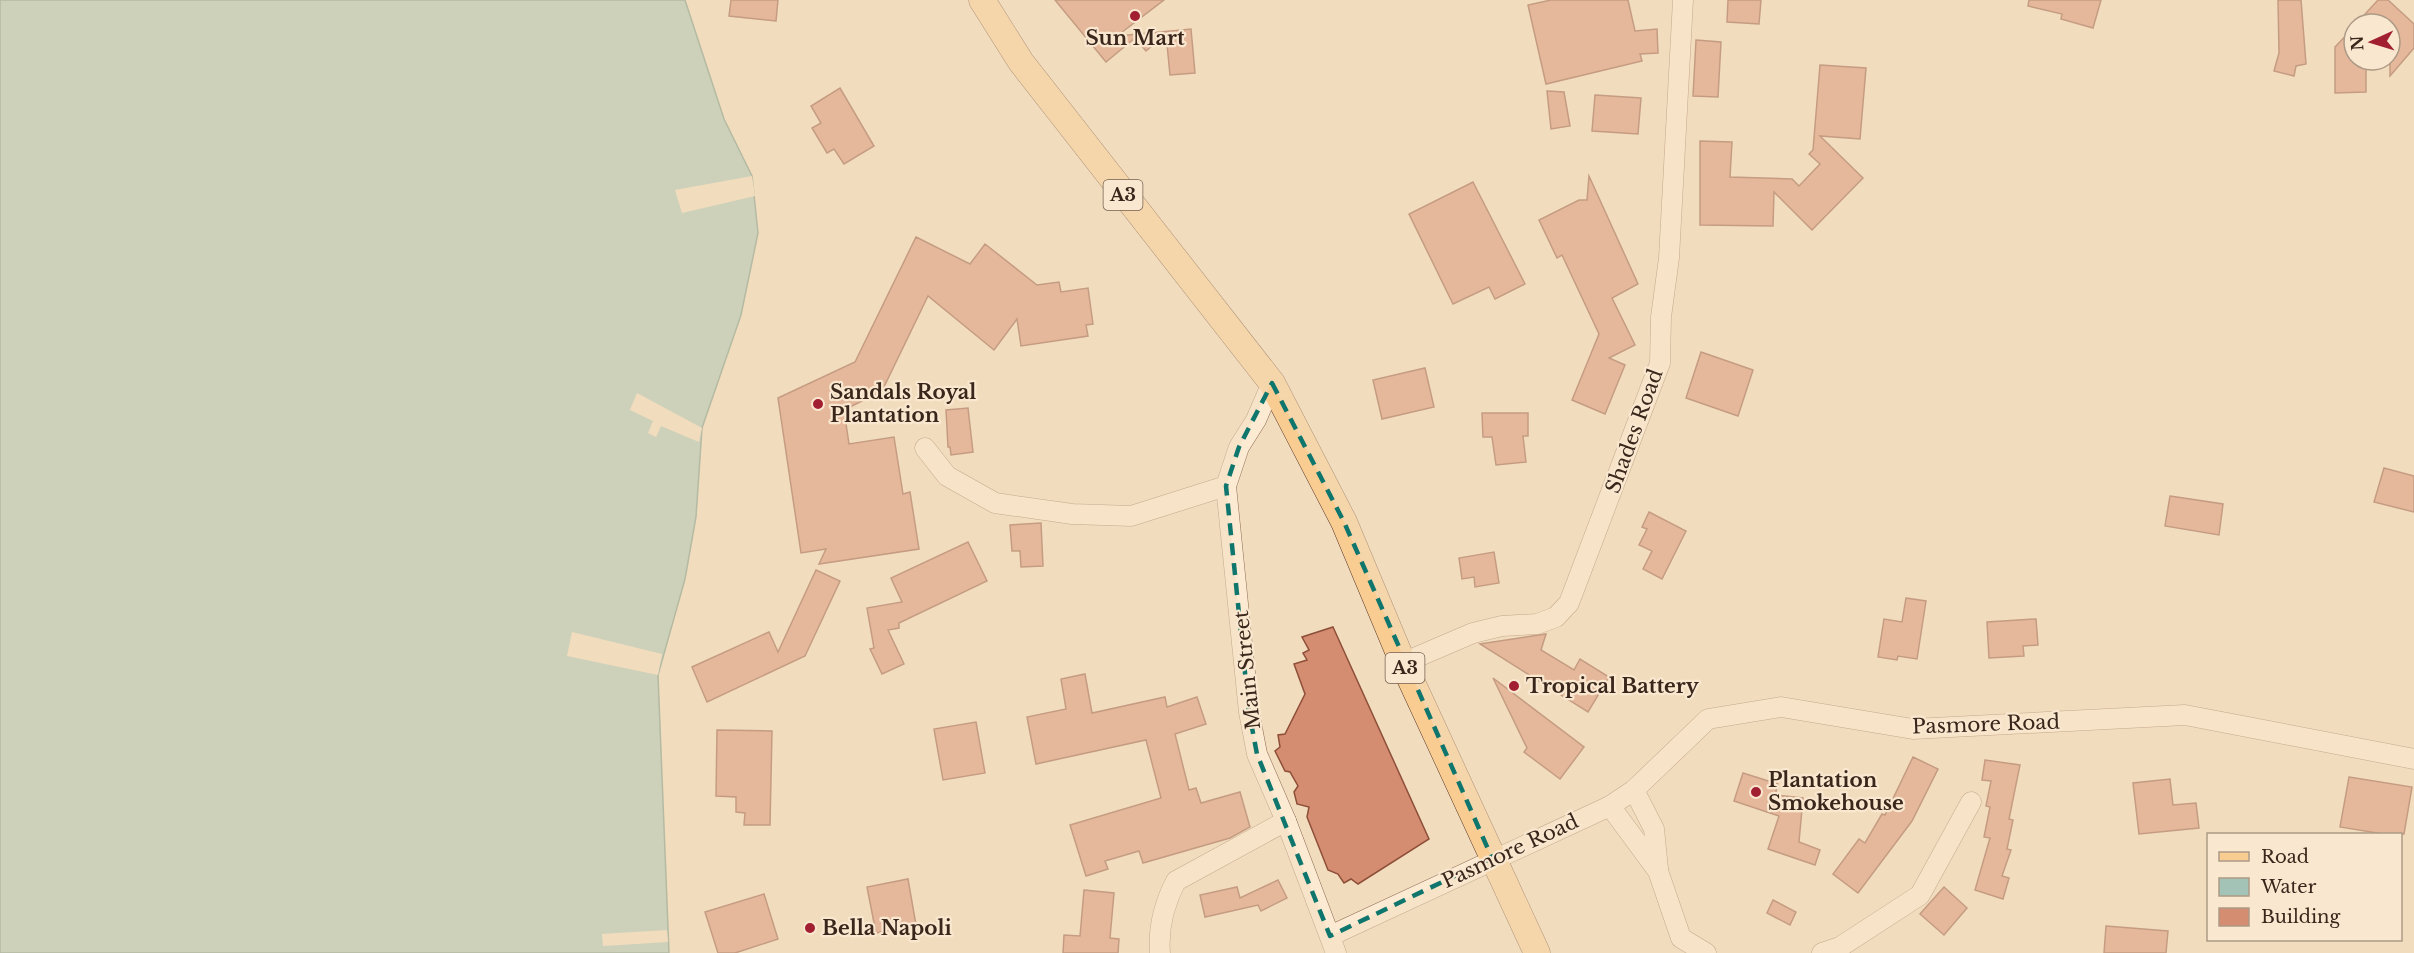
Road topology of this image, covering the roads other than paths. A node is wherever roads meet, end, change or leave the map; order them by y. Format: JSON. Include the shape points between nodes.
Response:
{"nodes":[{"id":1,"x":982,"y":0,"type":"edge"},
{"id":2,"x":1683,"y":0,"type":"edge"},
{"id":3,"x":1272,"y":383,"type":"junction"},
{"id":4,"x":925,"y":448,"type":"dead end"},
{"id":5,"x":1226,"y":486,"type":"junction"},
{"id":6,"x":1403,"y":663,"type":"junction"},
{"id":7,"x":2414,"y":759,"type":"edge"},
{"id":8,"x":1634,"y":790,"type":"junction"},
{"id":9,"x":1971,"y":802,"type":"dead end"},
{"id":10,"x":1610,"y":806,"type":"junction"},
{"id":11,"x":1286,"y":820,"type":"junction"},
{"id":12,"x":1492,"y":858,"type":"junction"},
{"id":13,"x":1658,"y":871,"type":"junction"},
{"id":14,"x":1333,"y":944,"type":"edge"},
{"id":15,"x":1160,"y":953,"type":"edge"},
{"id":16,"x":1537,"y":953,"type":"edge"},
{"id":17,"x":1706,"y":953,"type":"edge"},
{"id":18,"x":1822,"y":953,"type":"edge"}],
"edges":[{"from":1,"to":3,"type":"main road","number":"A3","via":[[1042,89]]},
{"from":2,"to":6,"type":"street","name":"Shades Road","via":[[1660,363],[1569,603],[1556,616],[1537,624],[1473,633]]},
{"from":3,"to":5,"type":"street","name":"Main Street","via":[[1239,447]]},
{"from":3,"to":6,"type":"main road","number":"A3","via":[[1344,522]]},
{"from":4,"to":5,"type":"street","via":[[946,476],[995,503],[1072,514],[1131,516]]},
{"from":5,"to":11,"type":"street","name":"Main Street","via":[[1249,712],[1257,754]]},
{"from":6,"to":12,"type":"main road","number":"A3"},
{"from":7,"to":8,"type":"street","name":"Pasmore Road","via":[[2186,715],[1914,729],[1781,707],[1708,719]]},
{"from":8,"to":10,"type":"street","name":"Pasmore Road"},
{"from":8,"to":13,"type":"street","via":[[1654,829]]},
{"from":9,"to":18,"type":"street","via":[[1920,895],[1840,947]]},
{"from":10,"to":12,"type":"street","name":"Pasmore Road"},
{"from":10,"to":13,"type":"street"},
{"from":11,"to":14,"type":"street","name":"Main Street"},
{"from":11,"to":15,"type":"street","via":[[1176,881],[1168,896],[1159,934]]},
{"from":12,"to":14,"type":"street","name":"Pasmore Road"},
{"from":12,"to":16,"type":"main road","number":"A3"},
{"from":13,"to":17,"type":"street","via":[[1681,938]]}]}
